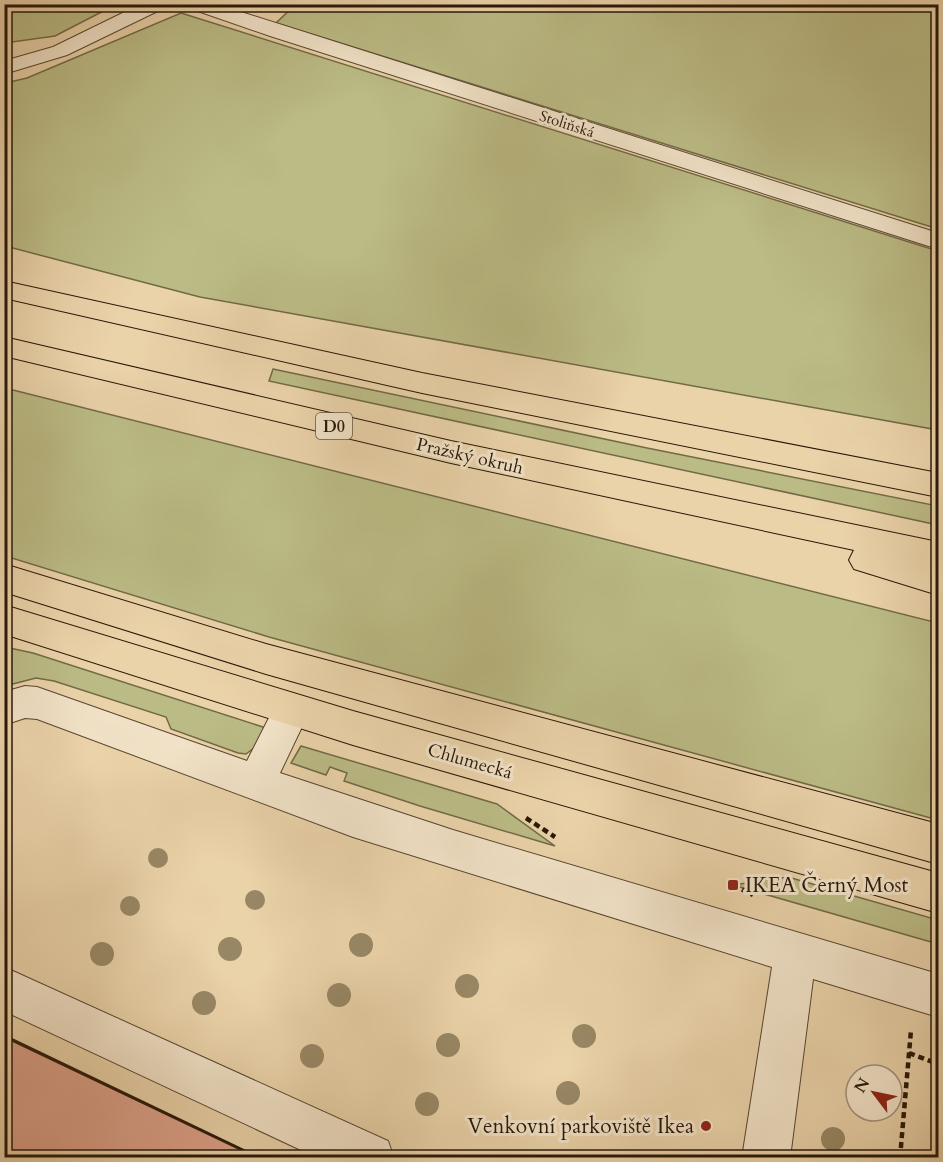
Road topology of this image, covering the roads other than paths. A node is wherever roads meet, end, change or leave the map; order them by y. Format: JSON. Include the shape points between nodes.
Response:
{"nodes":[{"id":1,"x":157,"y":4,"type":"edge"},
{"id":2,"x":196,"y":4,"type":"edge"},
{"id":3,"x":4,"y":68,"type":"edge"},
{"id":4,"x":939,"y":241,"type":"edge"},
{"id":5,"x":4,"y":289,"type":"edge"},
{"id":6,"x":4,"y":346,"type":"edge"},
{"id":7,"x":939,"y":485,"type":"edge"},
{"id":8,"x":666,"y":498,"type":"junction"},
{"id":9,"x":939,"y":555,"type":"edge"},
{"id":10,"x":4,"y":578,"type":"edge"},
{"id":11,"x":939,"y":582,"type":"edge"},
{"id":12,"x":4,"y":619,"type":"edge"},
{"id":13,"x":4,"y":709,"type":"edge"},
{"id":14,"x":292,"y":710,"type":"junction"},
{"id":15,"x":256,"y":783,"type":"junction"},
{"id":16,"x":939,"y":844,"type":"edge"},
{"id":17,"x":939,"y":893,"type":"edge"},
{"id":18,"x":795,"y":953,"type":"junction"},
{"id":19,"x":4,"y":988,"type":"edge"},
{"id":20,"x":927,"y":992,"type":"edge"},
{"id":21,"x":371,"y":1158,"type":"edge"},
{"id":22,"x":766,"y":1158,"type":"edge"}],
"edges":[{"from":1,"to":3,"type":"street","via":[[60,51]]},
{"from":2,"to":4,"type":"street","name":"Stoliňská"},
{"from":5,"to":7,"type":"main road","via":[[433,385]]},
{"from":6,"to":8,"type":"main road","name":"Pražský okruh","number":"D0","via":[[309,420]]},
{"from":8,"to":9,"type":"main road","name":"Pražský okruh","number":"D0"},
{"from":8,"to":11,"type":"main road"},
{"from":10,"to":16,"type":"main road","via":[[276,662]]},
{"from":12,"to":14,"type":"main road","name":"Chlumecká"},
{"from":13,"to":15,"type":"street","via":[[25,702],[38,703]]},
{"from":14,"to":15,"type":"street"},
{"from":14,"to":17,"type":"main road","name":"Chlumecká"},
{"from":15,"to":18,"type":"street","via":[[453,850]]},
{"from":18,"to":20,"type":"street"},
{"from":18,"to":22,"type":"street"},
{"from":19,"to":21,"type":"street"}]}
